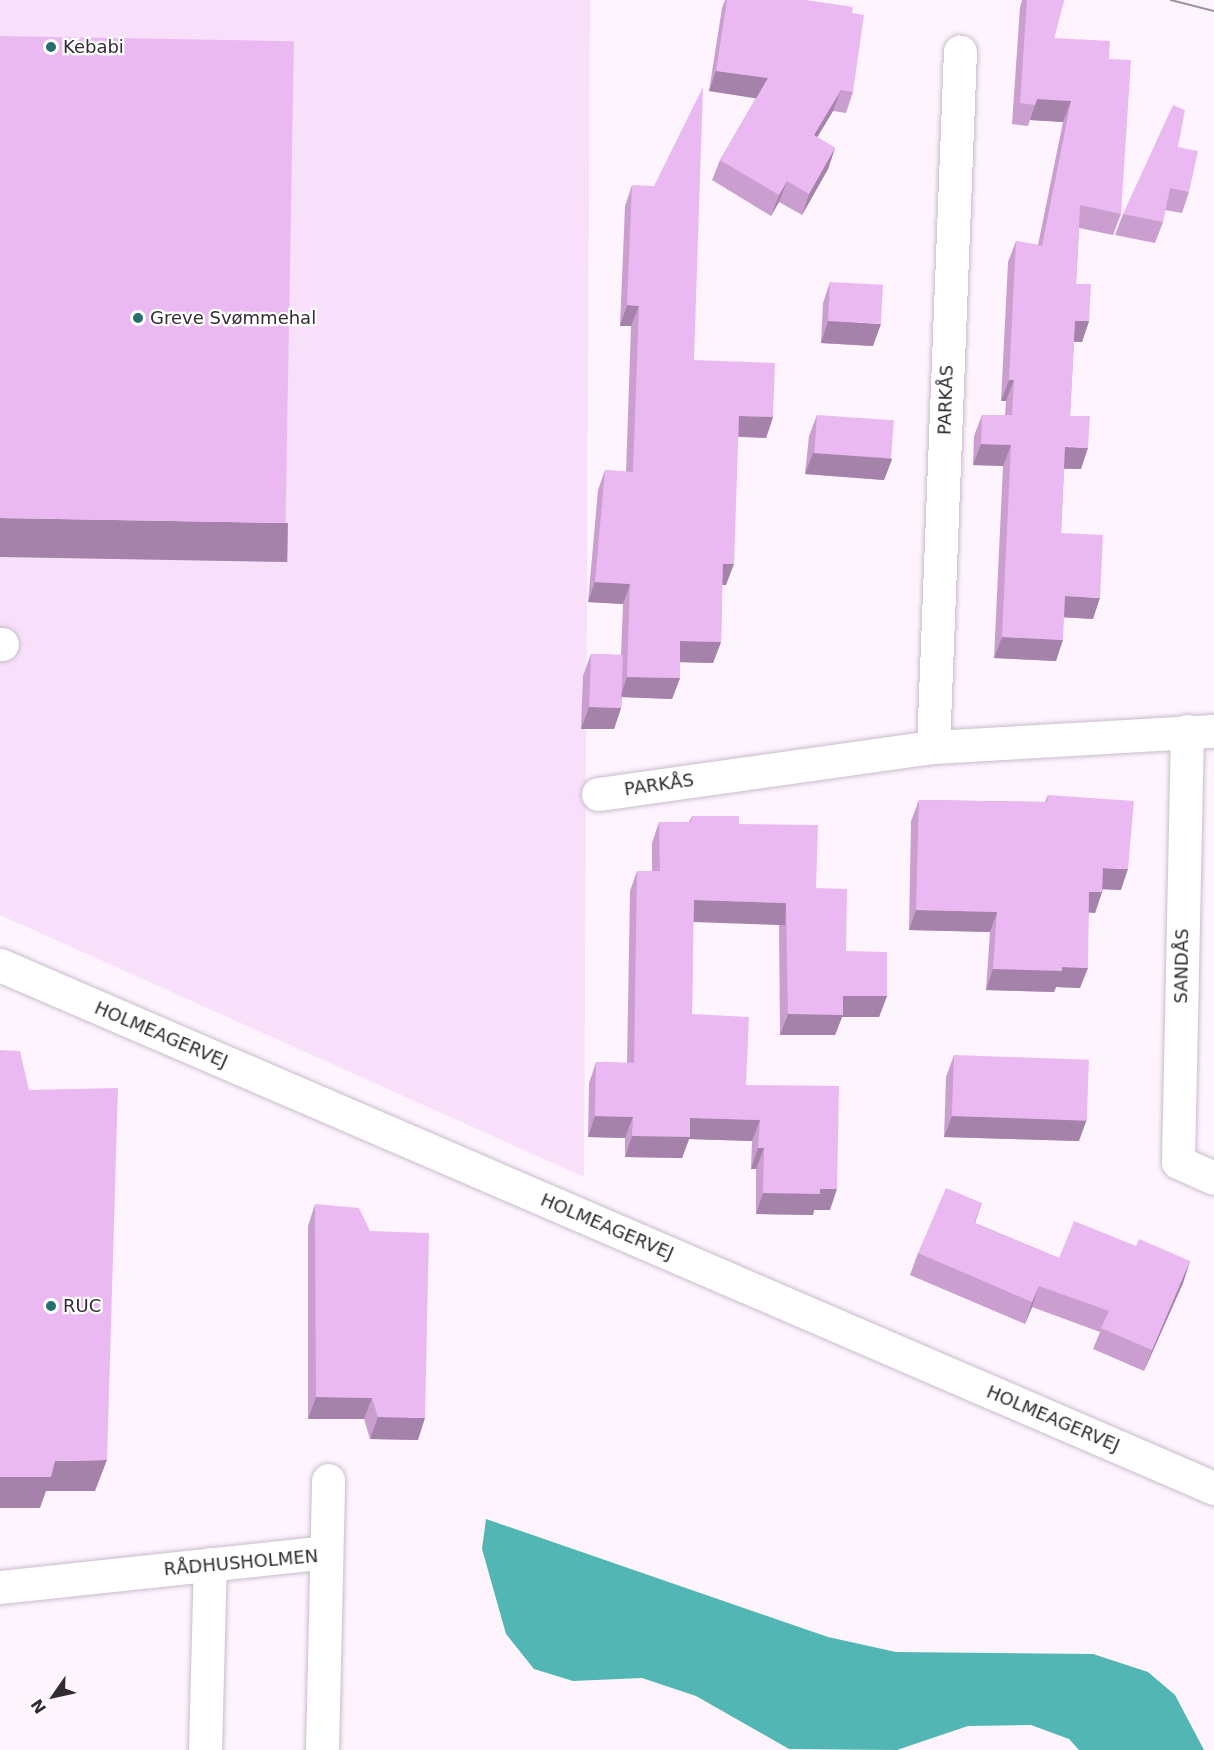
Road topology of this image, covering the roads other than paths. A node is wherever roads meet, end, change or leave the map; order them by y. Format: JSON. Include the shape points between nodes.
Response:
{"nodes":[{"id":1,"x":960,"y":52,"type":"dead end"},
{"id":2,"x":1200,"y":731,"type":"edge"},
{"id":3,"x":933,"y":747,"type":"junction"},
{"id":4,"x":598,"y":794,"type":"dead end"},
{"id":5,"x":0,"y":965,"type":"edge"},
{"id":6,"x":1214,"y":1178,"type":"edge"},
{"id":7,"x":328,"y":1480,"type":"dead end"},
{"id":8,"x":1214,"y":1488,"type":"edge"},
{"id":9,"x":325,"y":1552,"type":"junction"},
{"id":10,"x":210,"y":1564,"type":"junction"},
{"id":11,"x":0,"y":1587,"type":"edge"},
{"id":12,"x":205,"y":1750,"type":"edge"},
{"id":13,"x":322,"y":1750,"type":"edge"}],
"edges":[{"from":1,"to":3,"type":"street","name":"PARKÅS"},
{"from":2,"to":3,"type":"street","name":"PARKÅS"},
{"from":2,"to":6,"type":"street","name":"SANDÅS","via":[[1178,1162]]},
{"from":3,"to":4,"type":"street","name":"PARKÅS"},
{"from":5,"to":8,"type":"street","name":"HOLMEAGERVEJ"},
{"from":7,"to":9,"type":"street"},
{"from":9,"to":10,"type":"street","name":"RÅDHUSHOLMEN"},
{"from":9,"to":13,"type":"street","name":"RÅDHUSHOLMEN"},
{"from":10,"to":11,"type":"street","name":"RÅDHUSHOLMEN"},
{"from":10,"to":12,"type":"street"}]}
